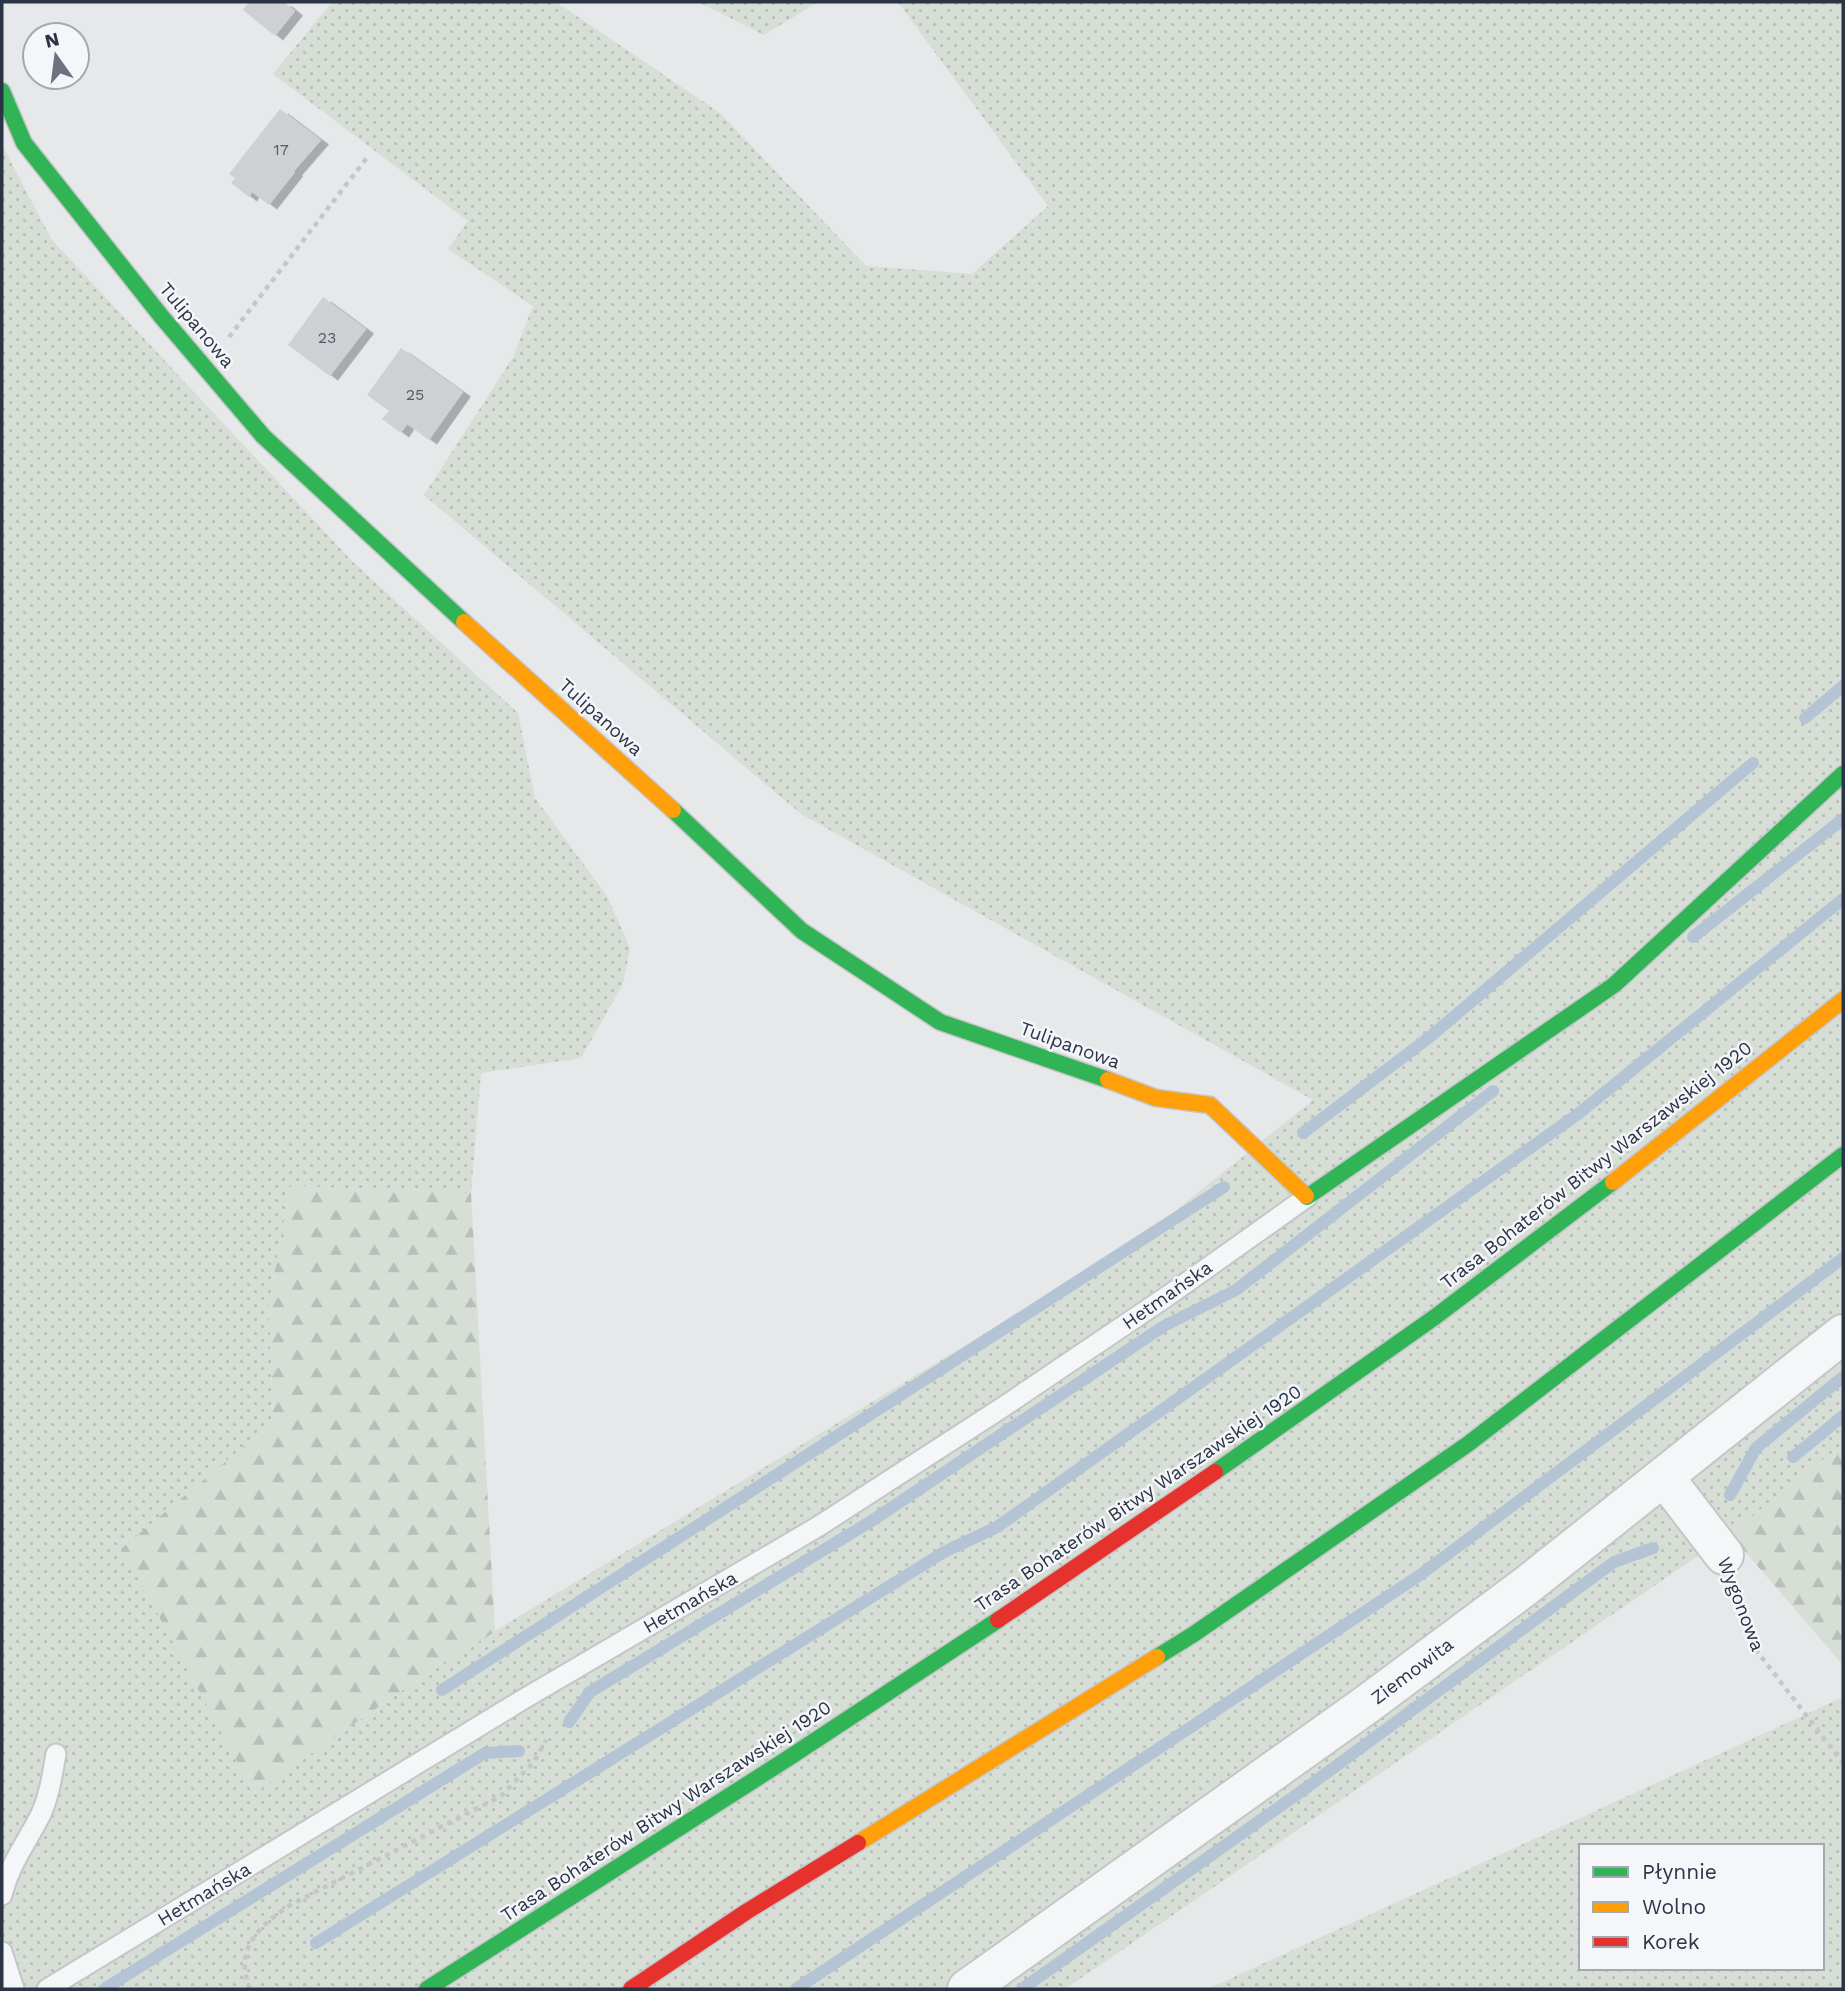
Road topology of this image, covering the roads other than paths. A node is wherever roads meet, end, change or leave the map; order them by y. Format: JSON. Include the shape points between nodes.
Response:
{"nodes":[{"id":1,"x":2,"y":91,"type":"edge"},
{"id":2,"x":1843,"y":774,"type":"edge"},
{"id":3,"x":1843,"y":1000,"type":"edge"},
{"id":4,"x":1843,"y":1155,"type":"edge"},
{"id":5,"x":1307,"y":1197,"type":"junction"},
{"id":6,"x":1843,"y":1334,"type":"edge"},
{"id":7,"x":1665,"y":1478,"type":"junction"},
{"id":8,"x":1724,"y":1555,"type":"road end"},
{"id":9,"x":57,"y":1754,"type":"dead end"},
{"id":10,"x":2,"y":1895,"type":"edge"},
{"id":11,"x":2,"y":1952,"type":"edge"},
{"id":12,"x":53,"y":1986,"type":"edge"},
{"id":13,"x":14,"y":1989,"type":"edge"},
{"id":14,"x":427,"y":1989,"type":"edge"},
{"id":15,"x":631,"y":1989,"type":"edge"},
{"id":16,"x":967,"y":1989,"type":"edge"}],
"edges":[{"from":1,"to":5,"type":"main road","name":"Tulipanowa","via":[[23,143],[263,436],[802,931],[940,1023],[1156,1098],[1210,1105]]},
{"from":2,"to":5,"type":"main road","via":[[1614,985]]},
{"from":3,"to":14,"type":"main road","name":"Trasa Bohaterów Bitwy Warszawskiej 1920","via":[[1566,1218],[1379,1357],[1129,1532],[654,1846]]},
{"from":4,"to":15,"type":"main road","via":[[1468,1444],[1205,1626],[746,1912]]},
{"from":5,"to":12,"type":"lane","name":"Hetmańska","via":[[1000,1409],[818,1526]]},
{"from":6,"to":7,"type":"street","name":"Ziemowita"},
{"from":7,"to":8,"type":"street","name":"Wygonowa"},
{"from":7,"to":16,"type":"street","name":"Ziemowita","via":[[1366,1705]]},
{"from":9,"to":10,"type":"lane","via":[[40,1816],[18,1851]]},
{"from":11,"to":13,"type":"lane"}]}
